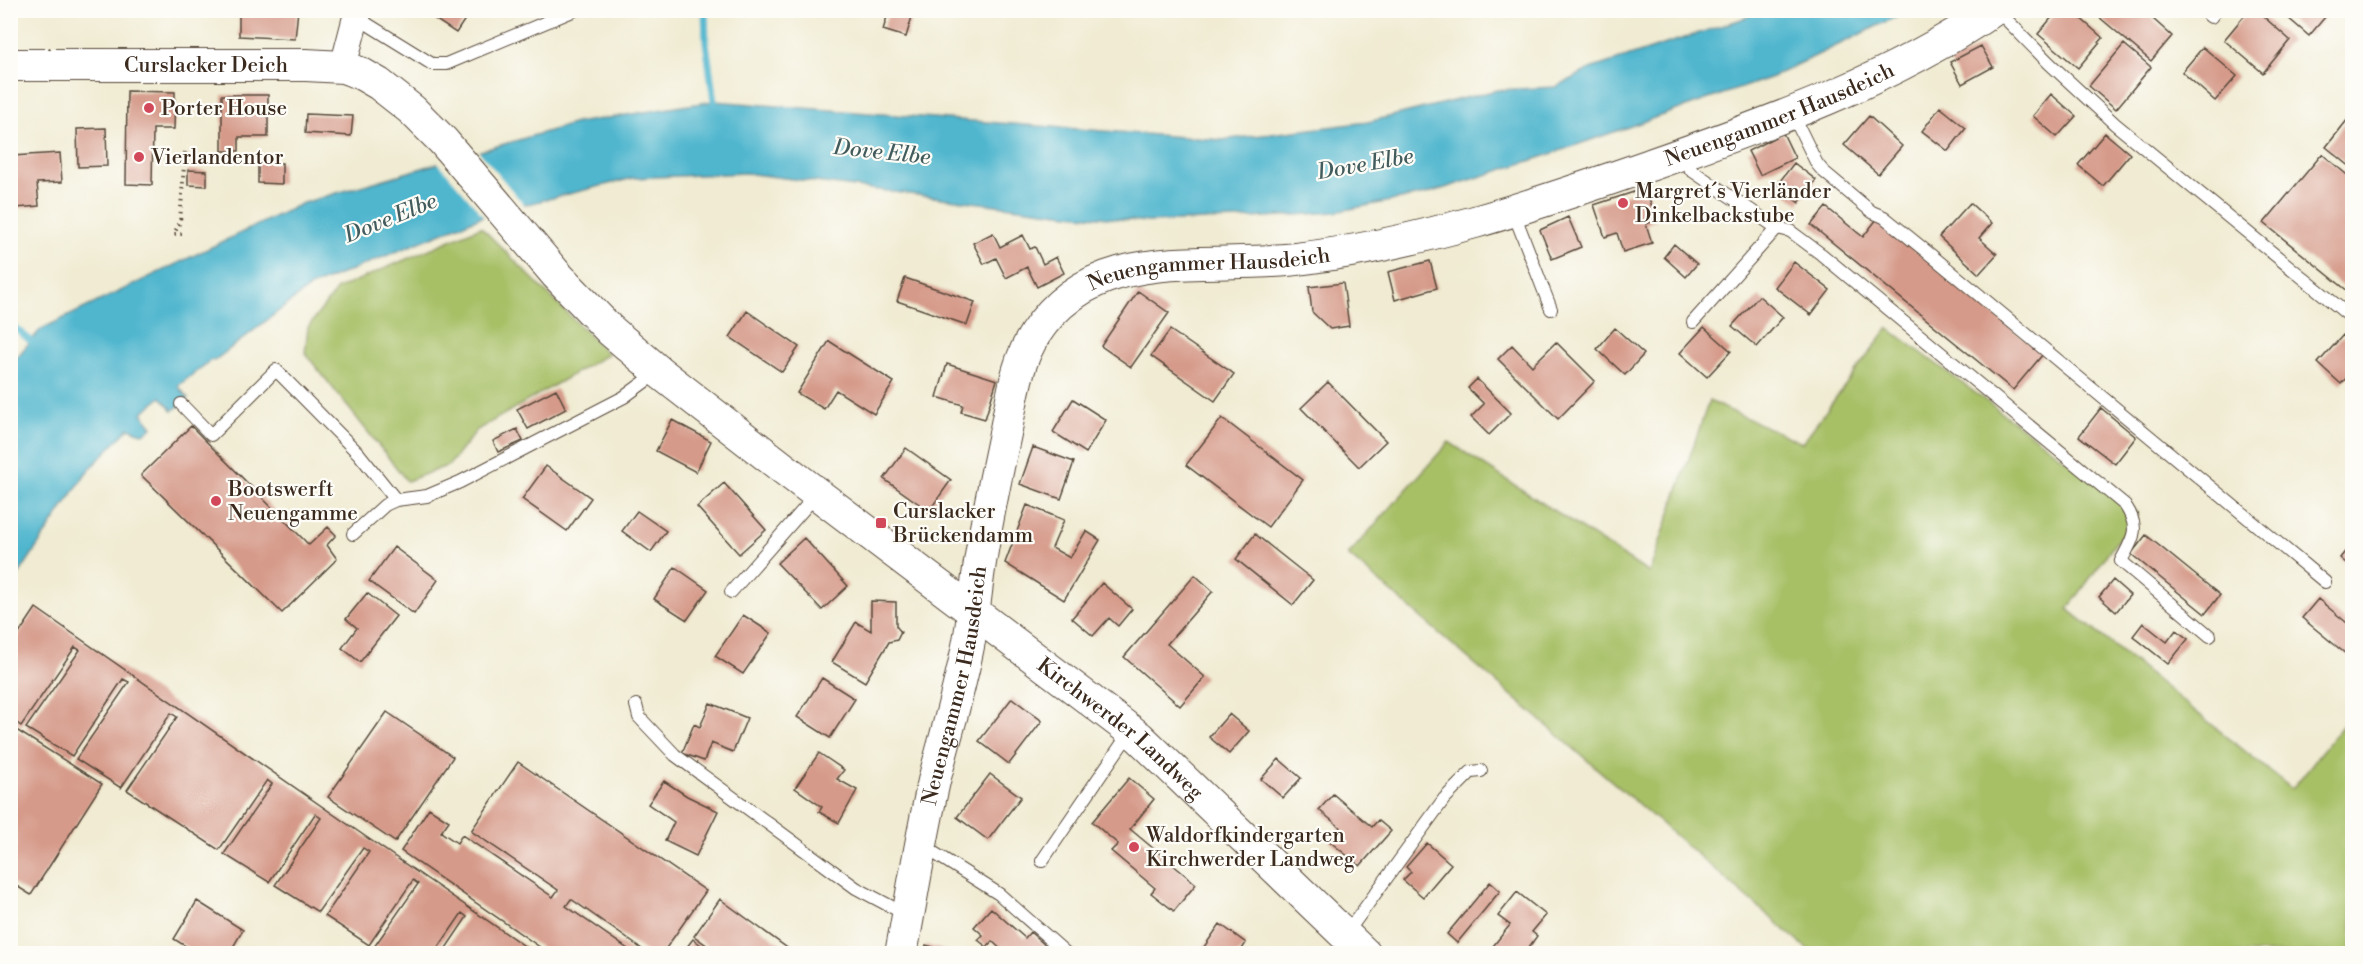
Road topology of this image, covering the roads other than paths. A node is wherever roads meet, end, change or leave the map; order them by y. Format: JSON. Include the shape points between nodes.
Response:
{"nodes":[{"id":1,"x":575,"y":10,"type":"edge"},
{"id":2,"x":1995,"y":10,"type":"edge"},
{"id":3,"x":2204,"y":10,"type":"edge"},
{"id":4,"x":2216,"y":10,"type":"edge"},
{"id":5,"x":358,"y":14,"type":"edge"},
{"id":6,"x":10,"y":64,"type":"edge"},
{"id":7,"x":343,"y":67,"type":"junction"},
{"id":8,"x":1791,"y":112,"type":"junction"},
{"id":9,"x":1681,"y":154,"type":"junction"},
{"id":10,"x":1512,"y":210,"type":"junction"},
{"id":11,"x":1777,"y":228,"type":"junction"},
{"id":12,"x":1551,"y":309,"type":"dead end"},
{"id":13,"x":2352,"y":318,"type":"edge"},
{"id":14,"x":1693,"y":322,"type":"dead end"},
{"id":15,"x":658,"y":371,"type":"junction"},
{"id":16,"x":181,"y":404,"type":"dead end"},
{"id":17,"x":818,"y":493,"type":"junction"},
{"id":18,"x":396,"y":500,"type":"junction"},
{"id":19,"x":352,"y":534,"type":"dead end"},
{"id":20,"x":2325,"y":582,"type":"dead end"},
{"id":21,"x":731,"y":592,"type":"dead end"},
{"id":22,"x":973,"y":611,"type":"junction"},
{"id":23,"x":2210,"y":636,"type":"dead end"},
{"id":24,"x":636,"y":705,"type":"dead end"},
{"id":25,"x":1131,"y":731,"type":"junction"},
{"id":26,"x":1481,"y":771,"type":"dead end"},
{"id":27,"x":922,"y":846,"type":"junction"},
{"id":28,"x":1042,"y":861,"type":"dead end"},
{"id":29,"x":909,"y":915,"type":"junction"},
{"id":30,"x":1355,"y":944,"type":"edge"},
{"id":31,"x":901,"y":954,"type":"edge"},
{"id":32,"x":1067,"y":954,"type":"edge"}],
"edges":[{"from":1,"to":5,"type":"lane","via":[[446,64],[432,64]]},
{"from":2,"to":8,"type":"street","name":"Neuengammer Hausdeich","via":[[1882,73]]},
{"from":2,"to":13,"type":"lane","via":[[2115,124]]},
{"from":3,"to":4,"type":"lane","via":[[2211,17]]},
{"from":5,"to":7,"type":"street"},
{"from":6,"to":7,"type":"street","name":"Curslacker Deich"},
{"from":7,"to":15,"type":"street","via":[[379,84],[412,110],[556,274],[602,322]]},
{"from":8,"to":9,"type":"street","name":"Neuengammer Hausdeich"},
{"from":8,"to":20,"type":"lane","via":[[1823,171],[1924,249]]},
{"from":9,"to":10,"type":"street","name":"Neuengammer Hausdeich"},
{"from":9,"to":11,"type":"lane","via":[[1691,170]]},
{"from":10,"to":12,"type":"lane"},
{"from":10,"to":22,"type":"street","name":"Neuengammer Hausdeich","via":[[1426,235],[1293,260],[1129,268],[1072,295],[1044,321],[1019,367]]},
{"from":11,"to":14,"type":"lane"},
{"from":11,"to":23,"type":"lane","via":[[1790,231],[1821,254],[2125,505],[2134,521],[2134,533],[2121,561]]},
{"from":15,"to":17,"type":"street"},
{"from":15,"to":18,"type":"lane","via":[[624,396],[460,482],[427,496]]},
{"from":16,"to":18,"type":"lane","via":[[211,435],[276,370],[359,454]]},
{"from":17,"to":21,"type":"lane"},
{"from":17,"to":22,"type":"street"},
{"from":18,"to":19,"type":"lane"},
{"from":22,"to":25,"type":"street","name":"Kirchwerder Landweg"},
{"from":22,"to":27,"type":"street","name":"Neuengammer Hausdeich"},
{"from":24,"to":29,"type":"lane","via":[[639,717],[675,755],[856,888]]},
{"from":25,"to":28,"type":"lane"},
{"from":25,"to":30,"type":"street","name":"Kirchwerder Landweg"},
{"from":26,"to":30,"type":"lane","via":[[1471,772],[1444,799]]},
{"from":27,"to":29,"type":"street","name":"Neuengammer Hausdeich"},
{"from":27,"to":32,"type":"lane","via":[[999,894]]},
{"from":29,"to":31,"type":"street","name":"Neuengammer Hausdeich"}]}
